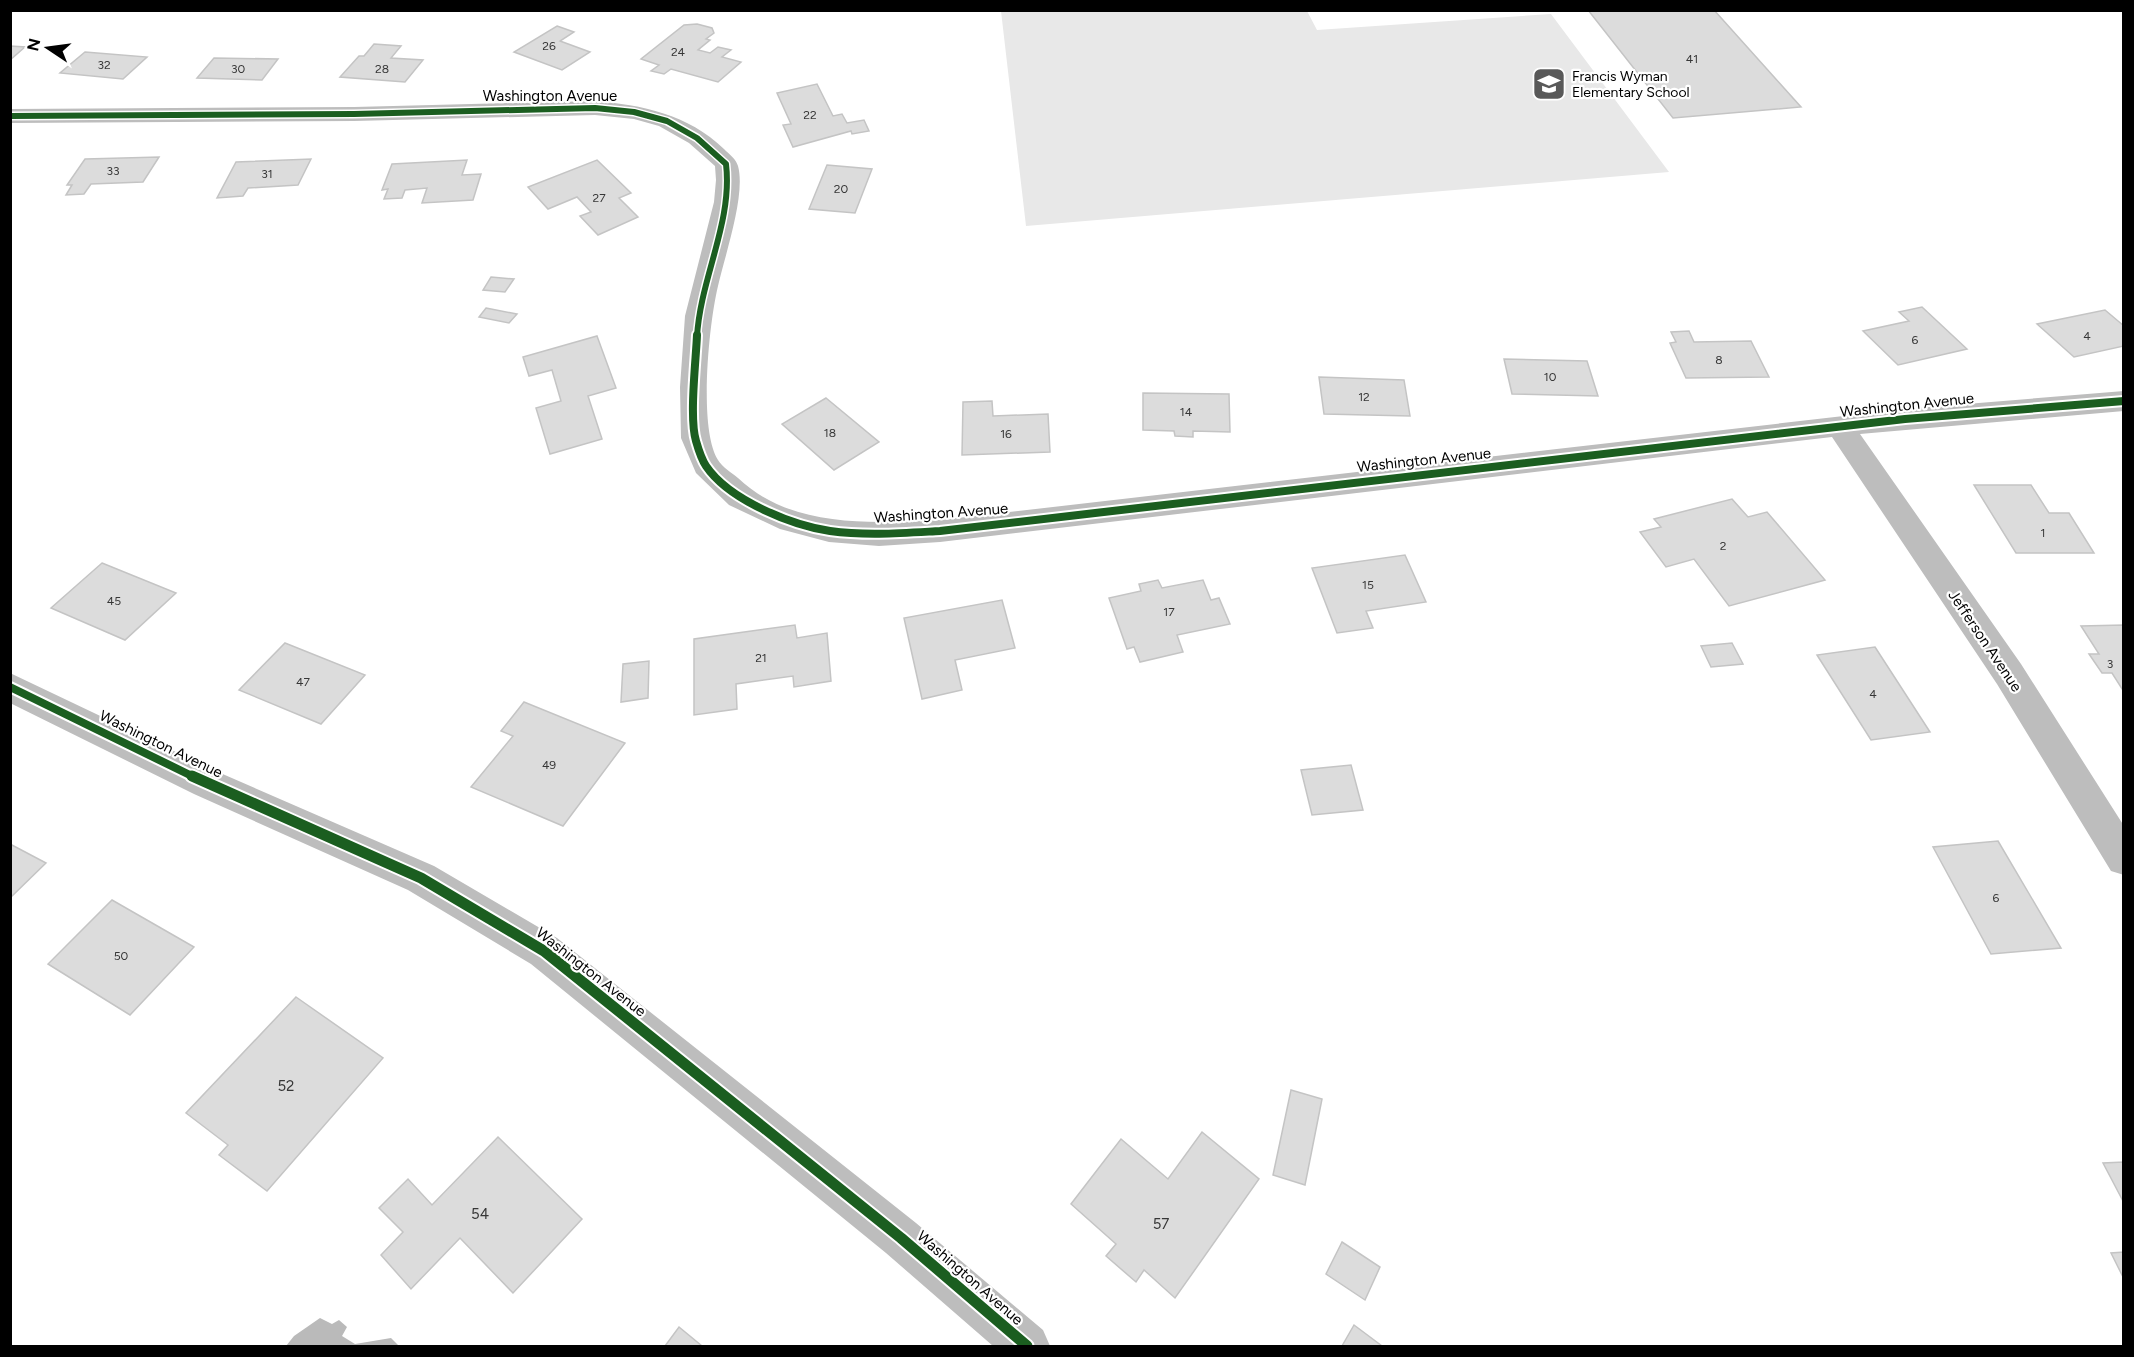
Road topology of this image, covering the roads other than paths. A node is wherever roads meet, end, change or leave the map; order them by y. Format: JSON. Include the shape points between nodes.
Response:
{"nodes":[{"id":1,"x":10,"y":116,"type":"edge"},
{"id":2,"x":2124,"y":401,"type":"edge"},
{"id":3,"x":1840,"y":427,"type":"junction"},
{"id":4,"x":10,"y":687,"type":"edge"},
{"id":5,"x":2124,"y":859,"type":"edge"},
{"id":6,"x":1027,"y":1347,"type":"edge"}],
"edges":[{"from":1,"to":3,"type":"street","name":"Washington Avenue","via":[[595,108],[632,111],[686,128],[726,164],[728,180],[698,316],[695,438],[706,466],[739,497],[780,518],[829,531],[939,531]]},
{"from":2,"to":3,"type":"street","name":"Washington Avenue"},
{"from":3,"to":5,"type":"street","name":"Jefferson Avenue","via":[[2009,674]]},
{"from":4,"to":6,"type":"street","name":"Washington Avenue","via":[[206,783],[421,878],[544,951],[901,1238]]}]}
